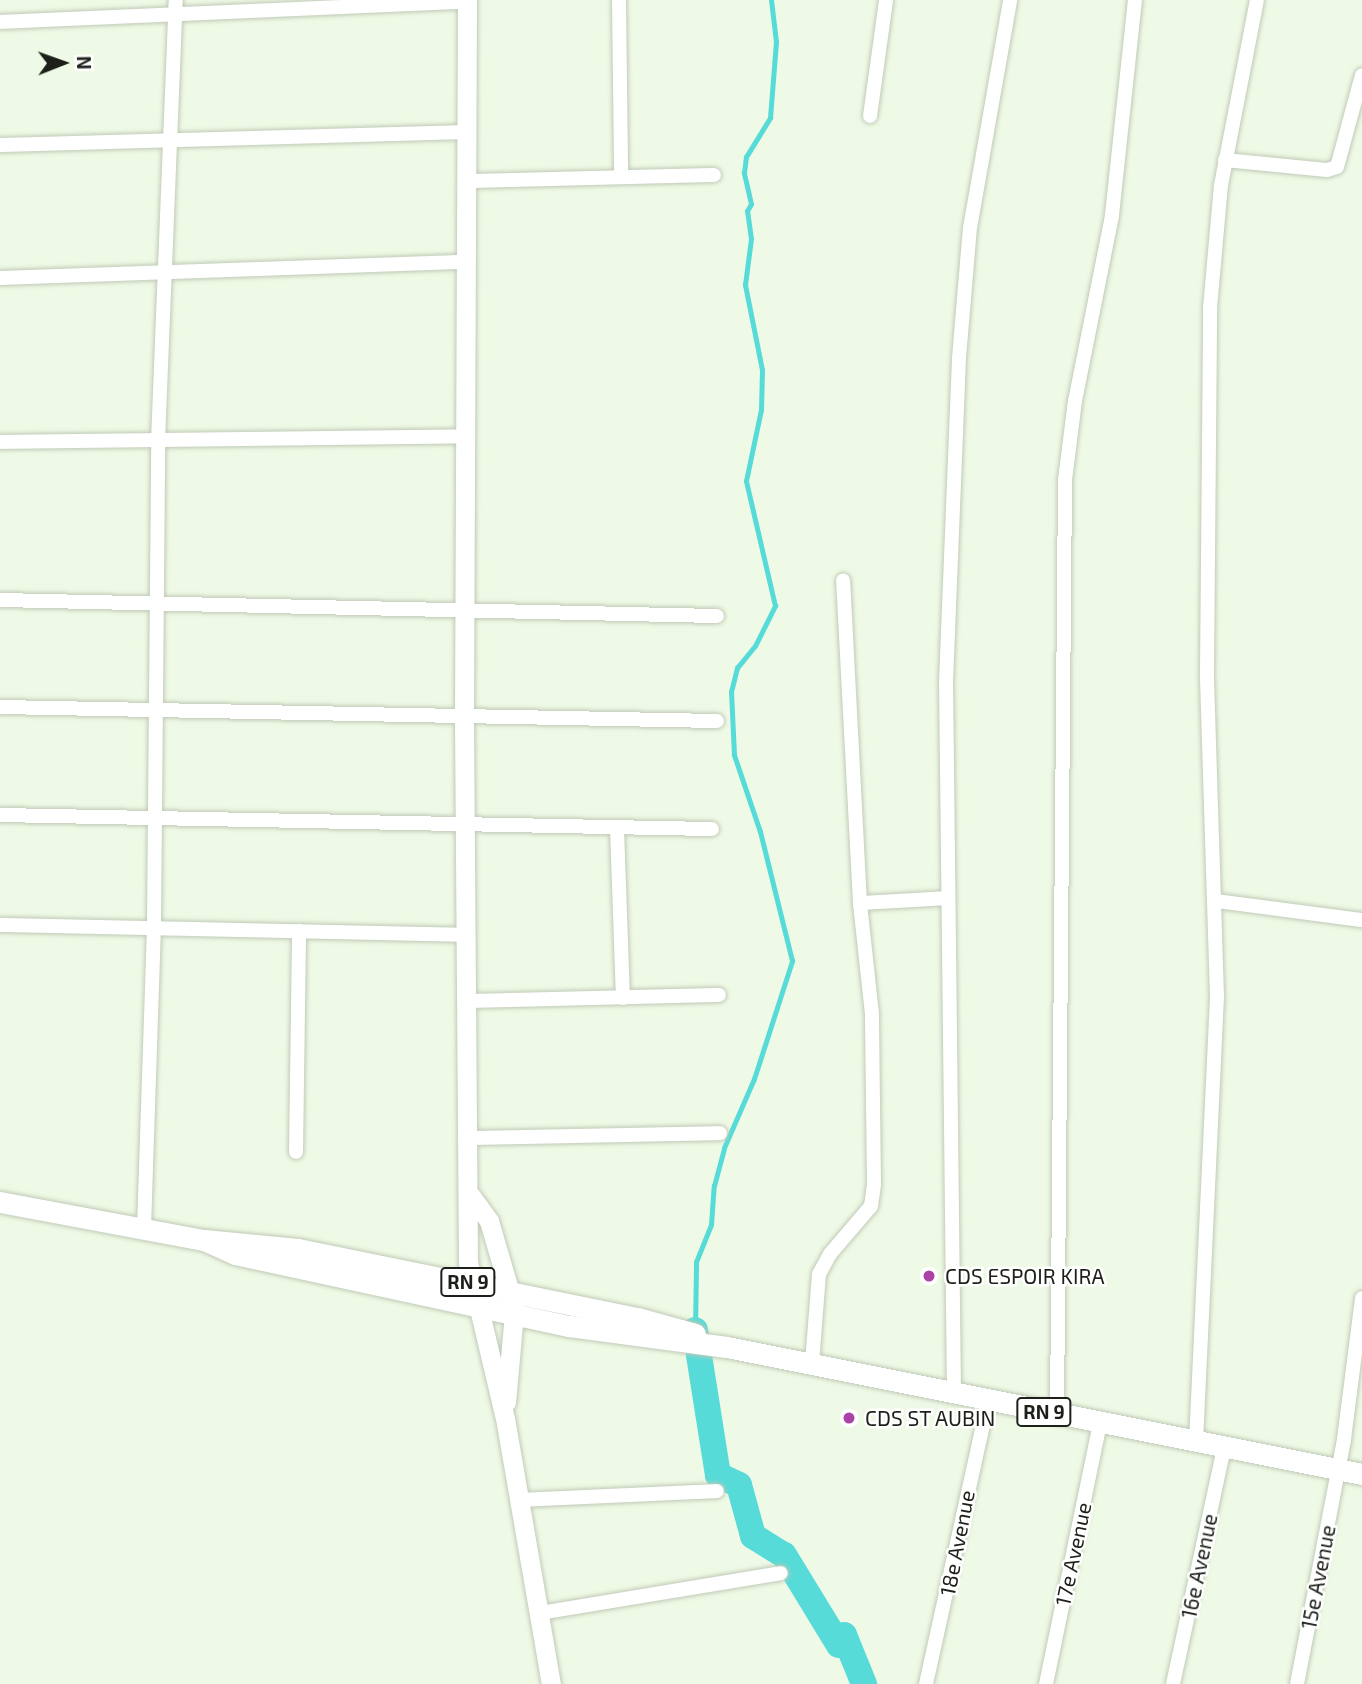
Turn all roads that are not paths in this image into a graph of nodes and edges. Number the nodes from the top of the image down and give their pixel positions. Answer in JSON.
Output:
{"nodes":[{"id":1,"x":619,"y":0,"type":"edge"},
{"id":2,"x":886,"y":0,"type":"edge"},
{"id":3,"x":1010,"y":0,"type":"edge"},
{"id":4,"x":1135,"y":0,"type":"edge"},
{"id":5,"x":1257,"y":0,"type":"edge"},
{"id":6,"x":467,"y":1,"type":"edge"},
{"id":7,"x":176,"y":7,"type":"edge"},
{"id":8,"x":0,"y":22,"type":"edge"},
{"id":9,"x":1362,"y":75,"type":"edge"},
{"id":10,"x":870,"y":116,"type":"dead end"},
{"id":11,"x":469,"y":132,"type":"junction"},
{"id":12,"x":173,"y":142,"type":"junction"},
{"id":13,"x":0,"y":145,"type":"edge"},
{"id":14,"x":1225,"y":160,"type":"junction"},
{"id":15,"x":714,"y":175,"type":"dead end"},
{"id":16,"x":621,"y":176,"type":"junction"},
{"id":17,"x":469,"y":181,"type":"junction"},
{"id":18,"x":466,"y":262,"type":"junction"},
{"id":19,"x":168,"y":270,"type":"junction"},
{"id":20,"x":0,"y":278,"type":"edge"},
{"id":21,"x":467,"y":436,"type":"junction"},
{"id":22,"x":158,"y":441,"type":"junction"},
{"id":23,"x":0,"y":442,"type":"edge"},
{"id":24,"x":844,"y":580,"type":"dead end"},
{"id":25,"x":0,"y":600,"type":"edge"},
{"id":26,"x":157,"y":601,"type":"junction"},
{"id":27,"x":465,"y":610,"type":"junction"},
{"id":28,"x":717,"y":616,"type":"dead end"},
{"id":29,"x":0,"y":707,"type":"edge"},
{"id":30,"x":156,"y":712,"type":"junction"},
{"id":31,"x":464,"y":719,"type":"junction"},
{"id":32,"x":717,"y":721,"type":"dead end"},
{"id":33,"x":0,"y":815,"type":"edge"},
{"id":34,"x":154,"y":817,"type":"junction"},
{"id":35,"x":465,"y":825,"type":"junction"},
{"id":36,"x":617,"y":828,"type":"junction"},
{"id":37,"x":712,"y":829,"type":"dead end"},
{"id":38,"x":946,"y":898,"type":"junction"},
{"id":39,"x":1217,"y":901,"type":"junction"},
{"id":40,"x":860,"y":903,"type":"junction"},
{"id":41,"x":1362,"y":920,"type":"edge"},
{"id":42,"x":0,"y":925,"type":"edge"},
{"id":43,"x":154,"y":927,"type":"junction"},
{"id":44,"x":299,"y":931,"type":"junction"},
{"id":45,"x":466,"y":935,"type":"junction"},
{"id":46,"x":719,"y":995,"type":"dead end"},
{"id":47,"x":622,"y":998,"type":"junction"},
{"id":48,"x":466,"y":1001,"type":"junction"},
{"id":49,"x":720,"y":1133,"type":"dead end"},
{"id":50,"x":467,"y":1138,"type":"junction"},
{"id":51,"x":296,"y":1152,"type":"dead end"},
{"id":52,"x":471,"y":1196,"type":"junction"},
{"id":53,"x":0,"y":1202,"type":"edge"},
{"id":54,"x":144,"y":1228,"type":"junction"},
{"id":55,"x":204,"y":1240,"type":"junction"},
{"id":56,"x":470,"y":1283,"type":"junction"},
{"id":57,"x":1362,"y":1298,"type":"edge"},
{"id":58,"x":512,"y":1303,"type":"junction"},
{"id":59,"x":475,"y":1304,"type":"junction"},
{"id":60,"x":812,"y":1363,"type":"junction"},
{"id":61,"x":954,"y":1394,"type":"junction"},
{"id":62,"x":988,"y":1401,"type":"junction"},
{"id":63,"x":1057,"y":1415,"type":"junction"},
{"id":64,"x":505,"y":1418,"type":"junction"},
{"id":65,"x":1100,"y":1424,"type":"junction"},
{"id":66,"x":1196,"y":1442,"type":"junction"},
{"id":67,"x":1224,"y":1448,"type":"junction"},
{"id":68,"x":1339,"y":1469,"type":"junction"},
{"id":69,"x":1362,"y":1474,"type":"edge"},
{"id":70,"x":717,"y":1491,"type":"dead end"},
{"id":71,"x":520,"y":1500,"type":"junction"},
{"id":72,"x":781,"y":1573,"type":"dead end"},
{"id":73,"x":540,"y":1613,"type":"junction"},
{"id":74,"x":551,"y":1684,"type":"edge"},
{"id":75,"x":926,"y":1684,"type":"edge"},
{"id":76,"x":1046,"y":1684,"type":"edge"},
{"id":77,"x":1173,"y":1684,"type":"edge"},
{"id":78,"x":1297,"y":1684,"type":"edge"}],
"edges":[{"from":1,"to":16,"type":"street"},
{"from":2,"to":10,"type":"street"},
{"from":3,"to":38,"type":"street"},
{"from":4,"to":63,"type":"street"},
{"from":5,"to":14,"type":"street"},
{"from":6,"to":7,"type":"street"},
{"from":6,"to":11,"type":"street"},
{"from":7,"to":8,"type":"street"},
{"from":7,"to":12,"type":"street"},
{"from":9,"to":14,"type":"street"},
{"from":11,"to":12,"type":"street"},
{"from":11,"to":17,"type":"street"},
{"from":12,"to":13,"type":"street"},
{"from":12,"to":19,"type":"street"},
{"from":14,"to":39,"type":"street"},
{"from":15,"to":16,"type":"street"},
{"from":16,"to":17,"type":"street"},
{"from":17,"to":18,"type":"street"},
{"from":18,"to":19,"type":"street"},
{"from":18,"to":21,"type":"street"},
{"from":19,"to":20,"type":"street"},
{"from":19,"to":22,"type":"street"},
{"from":21,"to":22,"type":"street"},
{"from":21,"to":27,"type":"street"},
{"from":22,"to":23,"type":"street"},
{"from":22,"to":26,"type":"street"},
{"from":24,"to":40,"type":"street"},
{"from":25,"to":26,"type":"street"},
{"from":26,"to":27,"type":"street"},
{"from":26,"to":30,"type":"street"},
{"from":27,"to":28,"type":"street"},
{"from":27,"to":31,"type":"street"},
{"from":29,"to":30,"type":"street"},
{"from":30,"to":31,"type":"street"},
{"from":30,"to":34,"type":"street"},
{"from":31,"to":32,"type":"street"},
{"from":31,"to":35,"type":"street"},
{"from":33,"to":34,"type":"street"},
{"from":34,"to":35,"type":"street"},
{"from":34,"to":43,"type":"street"},
{"from":35,"to":36,"type":"street"},
{"from":35,"to":45,"type":"street"},
{"from":36,"to":37,"type":"street"},
{"from":36,"to":47,"type":"street"},
{"from":38,"to":40,"type":"street"},
{"from":38,"to":61,"type":"street"},
{"from":39,"to":41,"type":"street"},
{"from":39,"to":66,"type":"street"},
{"from":40,"to":60,"type":"street"},
{"from":42,"to":43,"type":"street"},
{"from":43,"to":44,"type":"street"},
{"from":43,"to":54,"type":"street"},
{"from":44,"to":45,"type":"street"},
{"from":44,"to":51,"type":"street"},
{"from":45,"to":48,"type":"street"},
{"from":46,"to":47,"type":"street"},
{"from":47,"to":48,"type":"street"},
{"from":48,"to":50,"type":"street"},
{"from":49,"to":50,"type":"street"},
{"from":50,"to":52,"type":"street"},
{"from":52,"to":56,"type":"street"},
{"from":52,"to":58,"type":"street"},
{"from":53,"to":54,"type":"main road","number":"RN 9"},
{"from":54,"to":55,"type":"main road","number":"RN 9"},
{"from":55,"to":56,"type":"main road","number":"RN 9"},
{"from":55,"to":59,"type":"main road","number":"RN 9"},
{"from":56,"to":58,"type":"main road","number":"RN 9"},
{"from":56,"to":59,"type":"street"},
{"from":57,"to":68,"type":"street","name":"15e Avenue"},
{"from":58,"to":59,"type":"main road","number":"RN 9"},
{"from":58,"to":60,"type":"main road","number":"RN 9"},
{"from":58,"to":64,"type":"street"},
{"from":59,"to":64,"type":"street"},
{"from":60,"to":61,"type":"main road","number":"RN 9"},
{"from":61,"to":62,"type":"main road","number":"RN 9"},
{"from":62,"to":63,"type":"main road","number":"RN 9"},
{"from":62,"to":75,"type":"street","name":"18e Avenue"},
{"from":63,"to":65,"type":"main road","number":"RN 9"},
{"from":64,"to":71,"type":"street"},
{"from":65,"to":66,"type":"main road","number":"RN 9"},
{"from":65,"to":76,"type":"street","name":"17e Avenue"},
{"from":66,"to":67,"type":"main road","number":"RN 9"},
{"from":67,"to":68,"type":"main road","number":"RN 9"},
{"from":67,"to":77,"type":"street","name":"16e Avenue"},
{"from":68,"to":69,"type":"main road","number":"RN 9"},
{"from":68,"to":78,"type":"street","name":"15e Avenue"},
{"from":70,"to":71,"type":"street"},
{"from":71,"to":73,"type":"street"},
{"from":72,"to":73,"type":"street"},
{"from":73,"to":74,"type":"street"}]}
